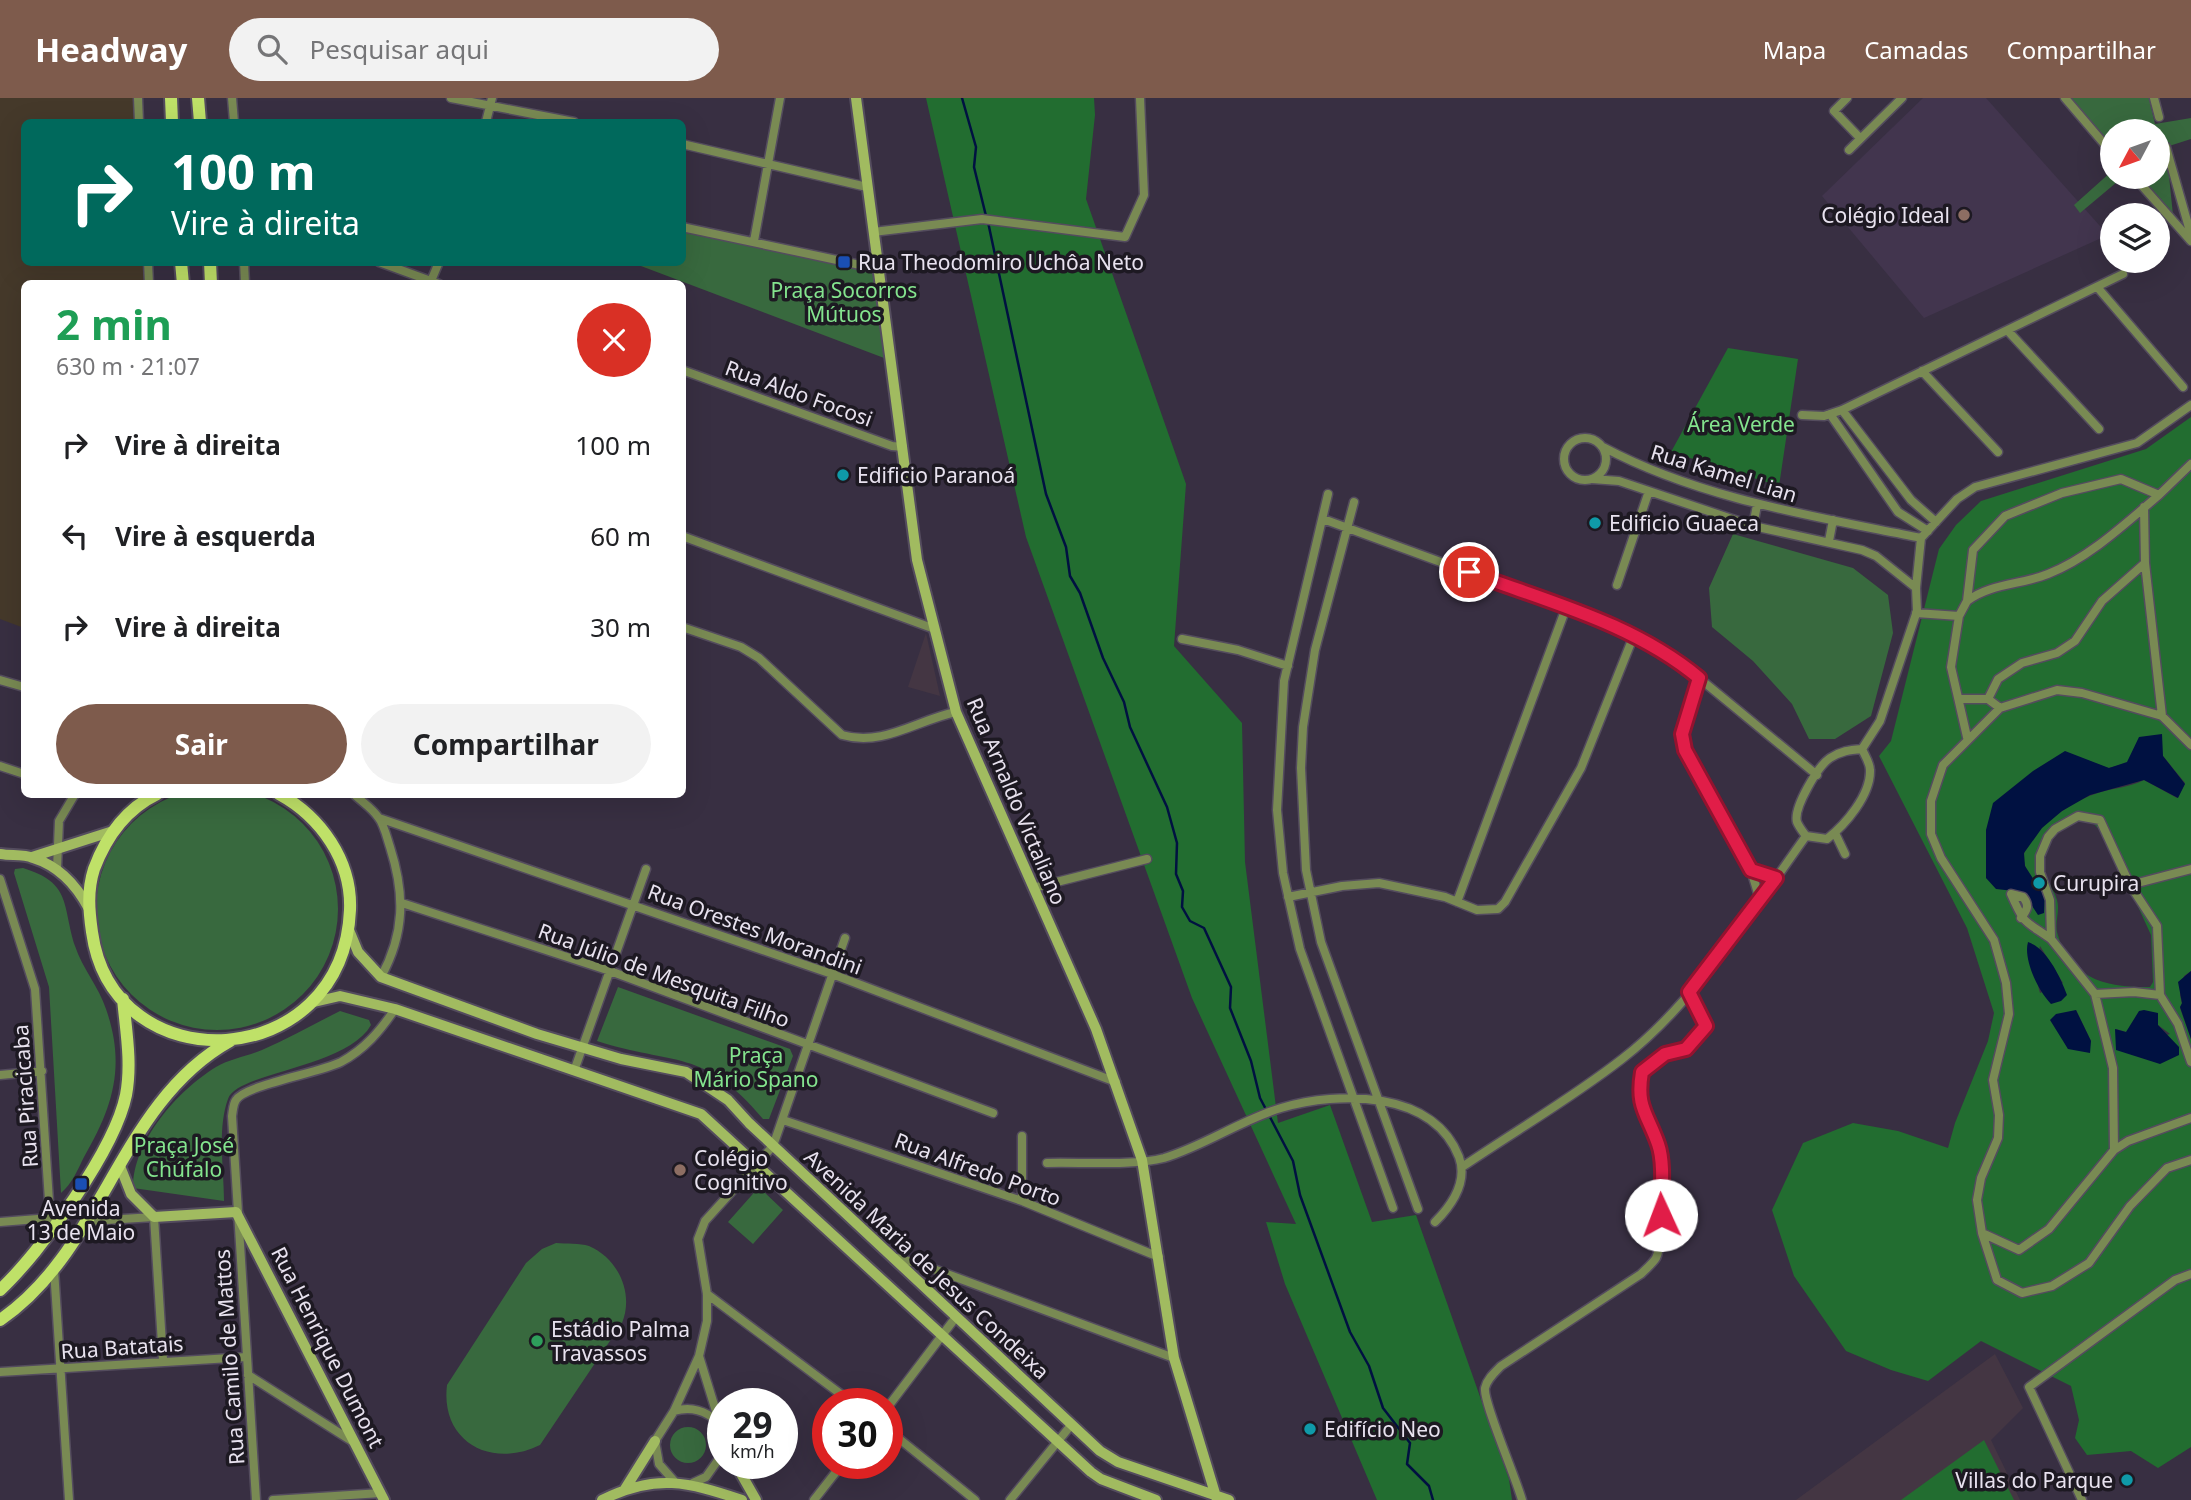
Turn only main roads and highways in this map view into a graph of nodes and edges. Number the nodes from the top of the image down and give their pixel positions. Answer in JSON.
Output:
{"nodes":[{"id":1,"x":170,"y":98,"type":"edge"},
{"id":2,"x":198,"y":98,"type":"edge"},
{"id":3,"x":172,"y":119,"type":"edge"},
{"id":4,"x":200,"y":119,"type":"edge"},
{"id":5,"x":143,"y":798,"type":"edge"},
{"id":6,"x":295,"y":800,"type":"edge"},
{"id":7,"x":123,"y":999,"type":"junction"},
{"id":8,"x":230,"y":1041,"type":"junction"},
{"id":9,"x":0,"y":1290,"type":"edge"},
{"id":10,"x":0,"y":1320,"type":"edge"}],
"edges":[{"from":1,"to":3,"type":"main road"},
{"from":2,"to":4,"type":"main road"},
{"from":5,"to":7,"type":"main road"},
{"from":6,"to":8,"type":"main road"},
{"from":7,"to":8,"type":"main road"},
{"from":7,"to":9,"type":"main road"},
{"from":8,"to":10,"type":"main road"}]}
